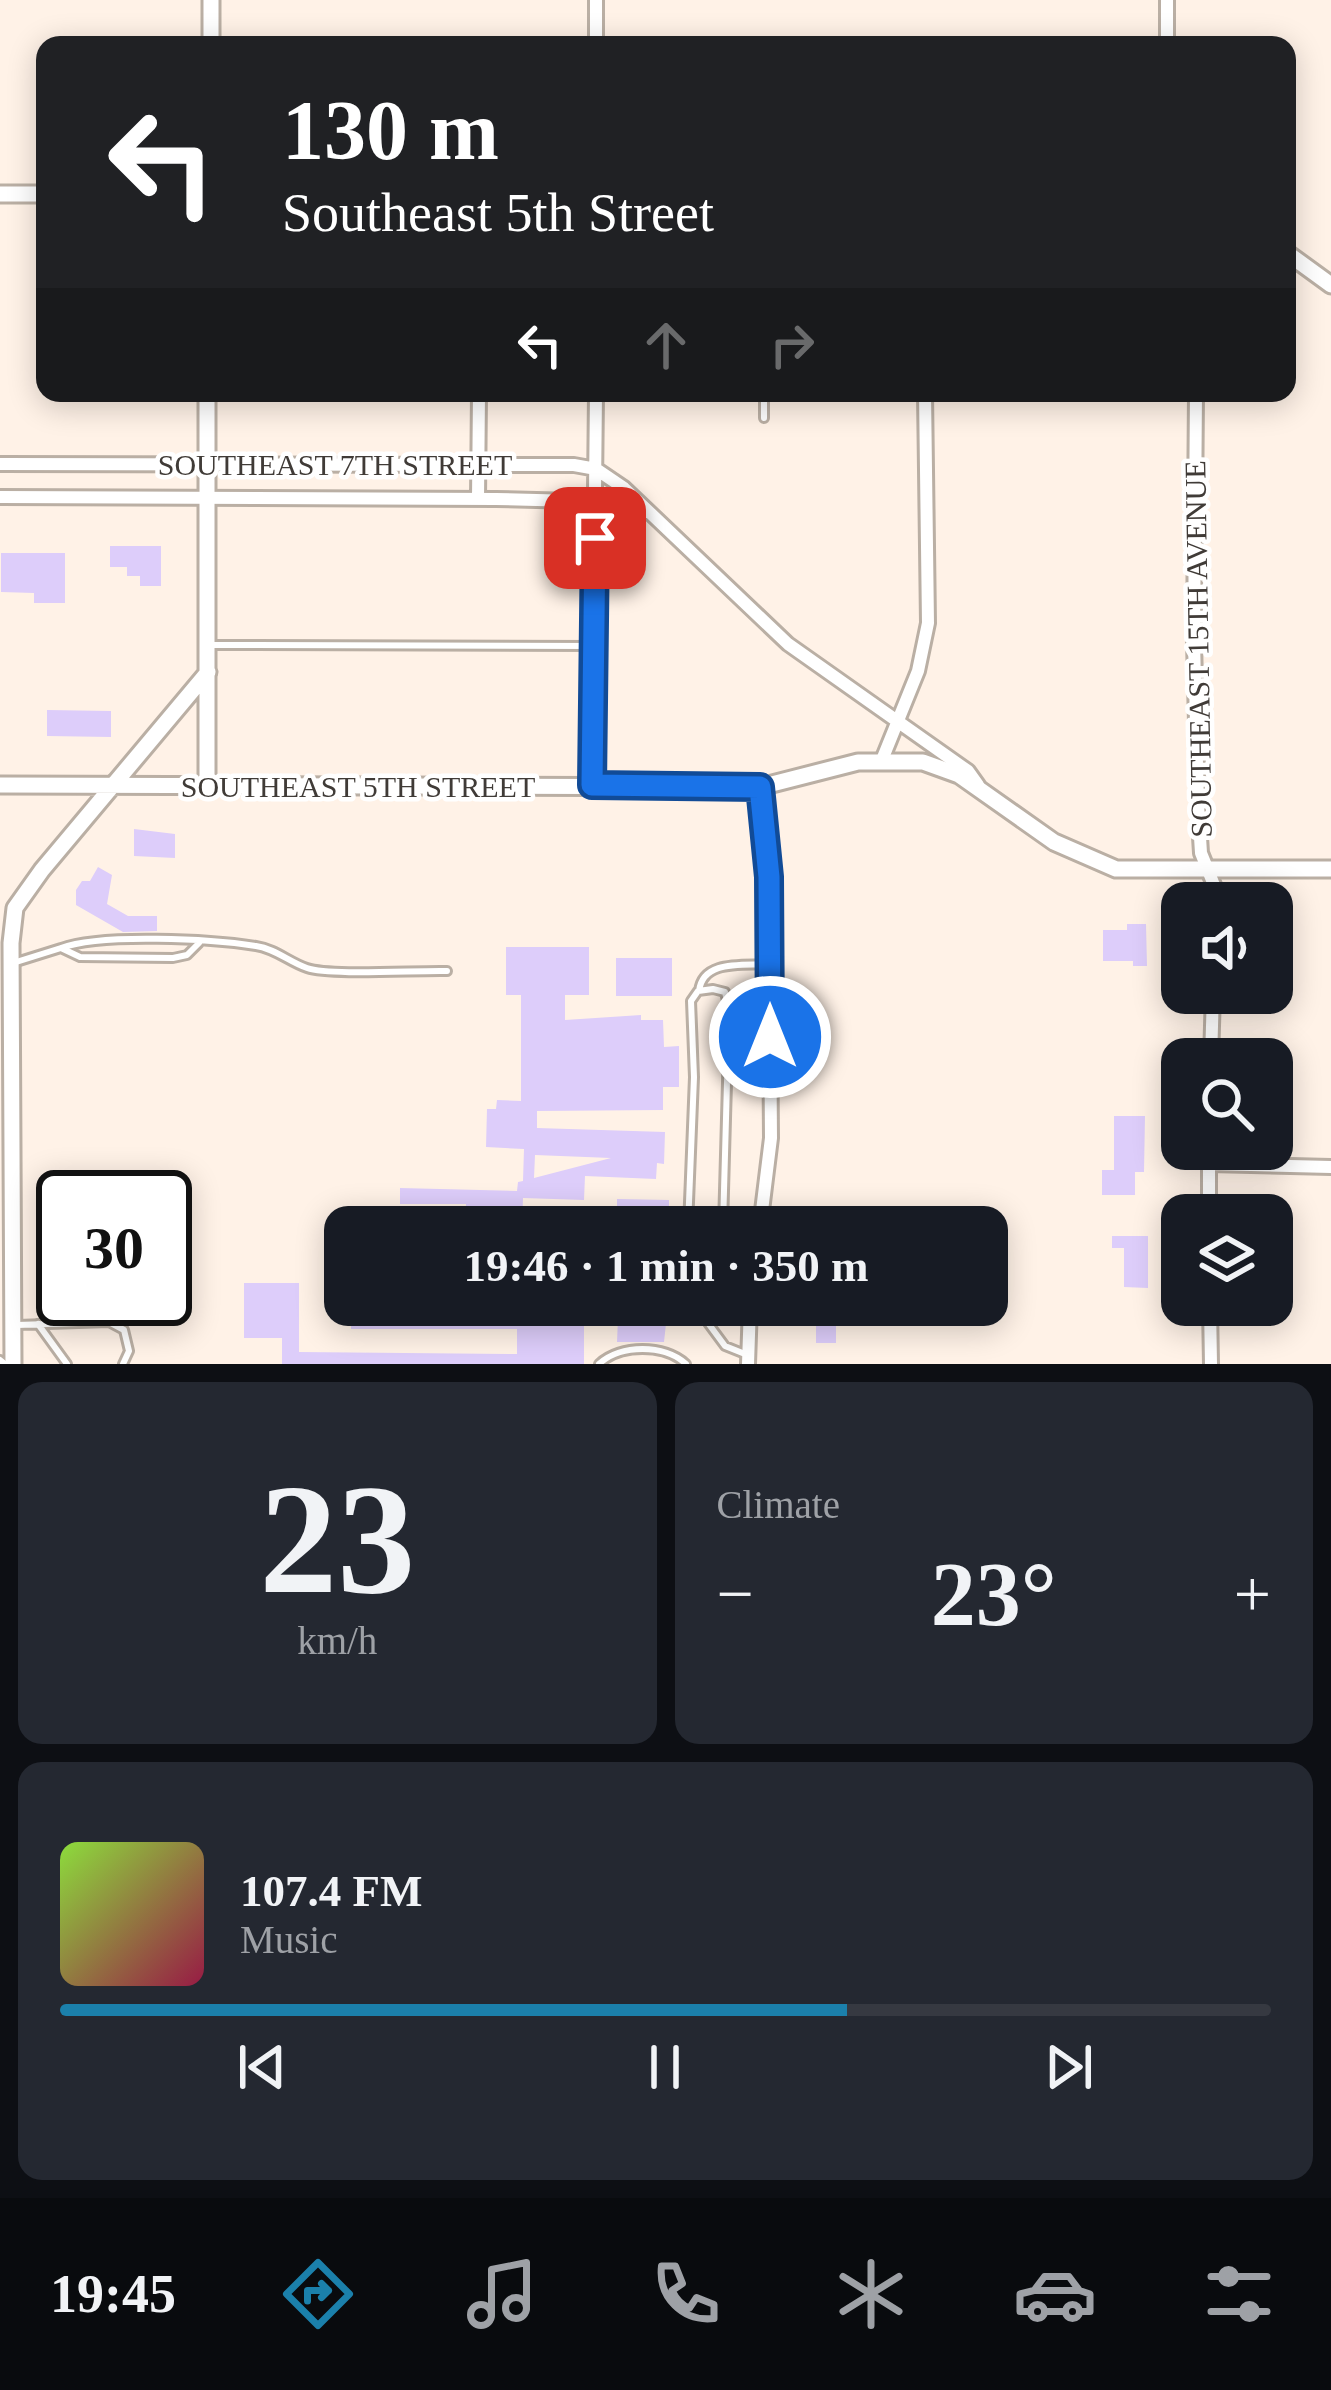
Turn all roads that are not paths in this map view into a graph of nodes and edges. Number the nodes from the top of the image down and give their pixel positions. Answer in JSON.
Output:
{"nodes":[{"id":1,"x":212,"y":0,"type":"edge"},
{"id":2,"x":596,"y":0,"type":"edge"},
{"id":3,"x":1167,"y":0,"type":"edge"},
{"id":4,"x":211,"y":36,"type":"edge"},
{"id":5,"x":596,"y":36,"type":"edge"},
{"id":6,"x":1167,"y":36,"type":"edge"},
{"id":7,"x":0,"y":194,"type":"edge"},
{"id":8,"x":36,"y":194,"type":"edge"},
{"id":9,"x":1296,"y":260,"type":"edge"},
{"id":10,"x":1331,"y":285,"type":"edge"},
{"id":11,"x":207,"y":402,"type":"edge"},
{"id":12,"x":479,"y":402,"type":"edge"},
{"id":13,"x":596,"y":402,"type":"edge"},
{"id":14,"x":764,"y":402,"type":"edge"},
{"id":15,"x":925,"y":402,"type":"edge"},
{"id":16,"x":1196,"y":402,"type":"edge"},
{"id":17,"x":764,"y":418,"type":"dead end"},
{"id":18,"x":0,"y":464,"type":"edge"},
{"id":19,"x":207,"y":464,"type":"junction"},
{"id":20,"x":480,"y":465,"type":"junction"},
{"id":21,"x":596,"y":469,"type":"junction"},
{"id":22,"x":0,"y":497,"type":"edge"},
{"id":23,"x":207,"y":498,"type":"junction"},
{"id":24,"x":478,"y":499,"type":"junction"},
{"id":25,"x":596,"y":502,"type":"junction"},
{"id":26,"x":654,"y":514,"type":"junction"},
{"id":27,"x":208,"y":645,"type":"junction"},
{"id":28,"x":594,"y":646,"type":"junction"},
{"id":29,"x":208,"y":672,"type":"junction"},
{"id":30,"x":896,"y":720,"type":"junction"},
{"id":31,"x":883,"y":760,"type":"junction"},
{"id":32,"x":0,"y":785,"type":"edge"},
{"id":33,"x":592,"y":785,"type":"junction"},
{"id":34,"x":115,"y":786,"type":"junction"},
{"id":35,"x":207,"y":786,"type":"junction"},
{"id":36,"x":760,"y":787,"type":"junction"},
{"id":37,"x":982,"y":791,"type":"junction"},
{"id":38,"x":1204,"y":867,"type":"junction"},
{"id":39,"x":1331,"y":869,"type":"edge"},
{"id":40,"x":1212,"y":882,"type":"edge"},
{"id":41,"x":199,"y":943,"type":"junction"},
{"id":42,"x":62,"y":948,"type":"junction"},
{"id":43,"x":12,"y":964,"type":"junction"},
{"id":44,"x":770,"y":964,"type":"junction"},
{"id":45,"x":447,"y":971,"type":"dead end"},
{"id":46,"x":699,"y":991,"type":"junction"},
{"id":47,"x":1293,"y":1166,"type":"edge"},
{"id":48,"x":1331,"y":1167,"type":"edge"},
{"id":49,"x":6,"y":1168,"type":"edge"},
{"id":50,"x":689,"y":1206,"type":"edge"},
{"id":51,"x":724,"y":1206,"type":"edge"},
{"id":52,"x":762,"y":1206,"type":"edge"},
{"id":53,"x":13,"y":1324,"type":"junction"},
{"id":54,"x":36,"y":1324,"type":"edge"},
{"id":55,"x":40,"y":1326,"type":"edge"},
{"id":56,"x":116,"y":1326,"type":"edge"},
{"id":57,"x":710,"y":1326,"type":"edge"},
{"id":58,"x":749,"y":1326,"type":"edge"},
{"id":59,"x":1210,"y":1326,"type":"edge"},
{"id":60,"x":748,"y":1360,"type":"edge"},
{"id":61,"x":6,"y":1363,"type":"edge"},
{"id":62,"x":68,"y":1364,"type":"edge"},
{"id":63,"x":124,"y":1364,"type":"edge"},
{"id":64,"x":599,"y":1364,"type":"edge"},
{"id":65,"x":686,"y":1364,"type":"edge"},
{"id":66,"x":1211,"y":1364,"type":"edge"}],
"edges":[{"from":1,"to":4,"type":"street"},
{"from":2,"to":5,"type":"street"},
{"from":3,"to":6,"type":"street"},
{"from":7,"to":8,"type":"street"},
{"from":9,"to":10,"type":"street"},
{"from":11,"to":19,"type":"street"},
{"from":12,"to":20,"type":"street"},
{"from":13,"to":21,"type":"street"},
{"from":14,"to":17,"type":"lane"},
{"from":15,"to":30,"type":"street"},
{"from":16,"to":38,"type":"street","name":"SOUTHEAST 15TH AVENUE"},
{"from":18,"to":19,"type":"street","name":"SOUTHEAST 7TH STREET"},
{"from":19,"to":20,"type":"street","name":"SOUTHEAST 7TH STREET"},
{"from":19,"to":23,"type":"street"},
{"from":20,"to":21,"type":"street","name":"SOUTHEAST 7TH STREET"},
{"from":20,"to":24,"type":"street"},
{"from":21,"to":25,"type":"street"},
{"from":21,"to":26,"type":"street"},
{"from":22,"to":23,"type":"street","name":"SOUTHEAST 7TH STREET"},
{"from":23,"to":24,"type":"street","name":"SOUTHEAST 7TH STREET"},
{"from":23,"to":27,"type":"street"},
{"from":24,"to":25,"type":"street","name":"SOUTHEAST 7TH STREET"},
{"from":25,"to":26,"type":"street","name":"SOUTHEAST 7TH STREET"},
{"from":25,"to":28,"type":"street"},
{"from":26,"to":30,"type":"street"},
{"from":27,"to":28,"type":"lane"},
{"from":27,"to":29,"type":"street"},
{"from":28,"to":33,"type":"street"},
{"from":29,"to":34,"type":"street"},
{"from":29,"to":35,"type":"street"},
{"from":30,"to":31,"type":"street"},
{"from":30,"to":37,"type":"street"},
{"from":31,"to":36,"type":"street","name":"SOUTHEAST 5TH STREET"},
{"from":31,"to":37,"type":"street","name":"SOUTHEAST 5TH STREET"},
{"from":32,"to":34,"type":"street","name":"SOUTHEAST 5TH STREET"},
{"from":33,"to":35,"type":"street","name":"SOUTHEAST 5TH STREET"},
{"from":33,"to":36,"type":"street","name":"SOUTHEAST 5TH STREET"},
{"from":34,"to":35,"type":"street","name":"SOUTHEAST 5TH STREET"},
{"from":34,"to":43,"type":"street"},
{"from":36,"to":44,"type":"street"},
{"from":37,"to":38,"type":"street","name":"SOUTHEAST 5TH STREET"},
{"from":38,"to":39,"type":"street","name":"SOUTHEAST 5TH STREET"},
{"from":38,"to":40,"type":"street","name":"SOUTHEAST 15TH AVENUE"},
{"from":41,"to":42,"type":"lane"},
{"from":41,"to":42,"type":"lane"},
{"from":41,"to":45,"type":"lane"},
{"from":42,"to":43,"type":"lane"},
{"from":43,"to":49,"type":"street"},
{"from":44,"to":46,"type":"lane"},
{"from":44,"to":52,"type":"street"},
{"from":46,"to":50,"type":"lane"},
{"from":46,"to":51,"type":"lane"},
{"from":47,"to":48,"type":"street"},
{"from":49,"to":53,"type":"street"},
{"from":53,"to":54,"type":"lane"},
{"from":53,"to":61,"type":"street"},
{"from":55,"to":62,"type":"lane"},
{"from":56,"to":63,"type":"lane"},
{"from":57,"to":60,"type":"lane"},
{"from":58,"to":60,"type":"street"},
{"from":59,"to":66,"type":"street"},
{"from":64,"to":65,"type":"lane"}]}
